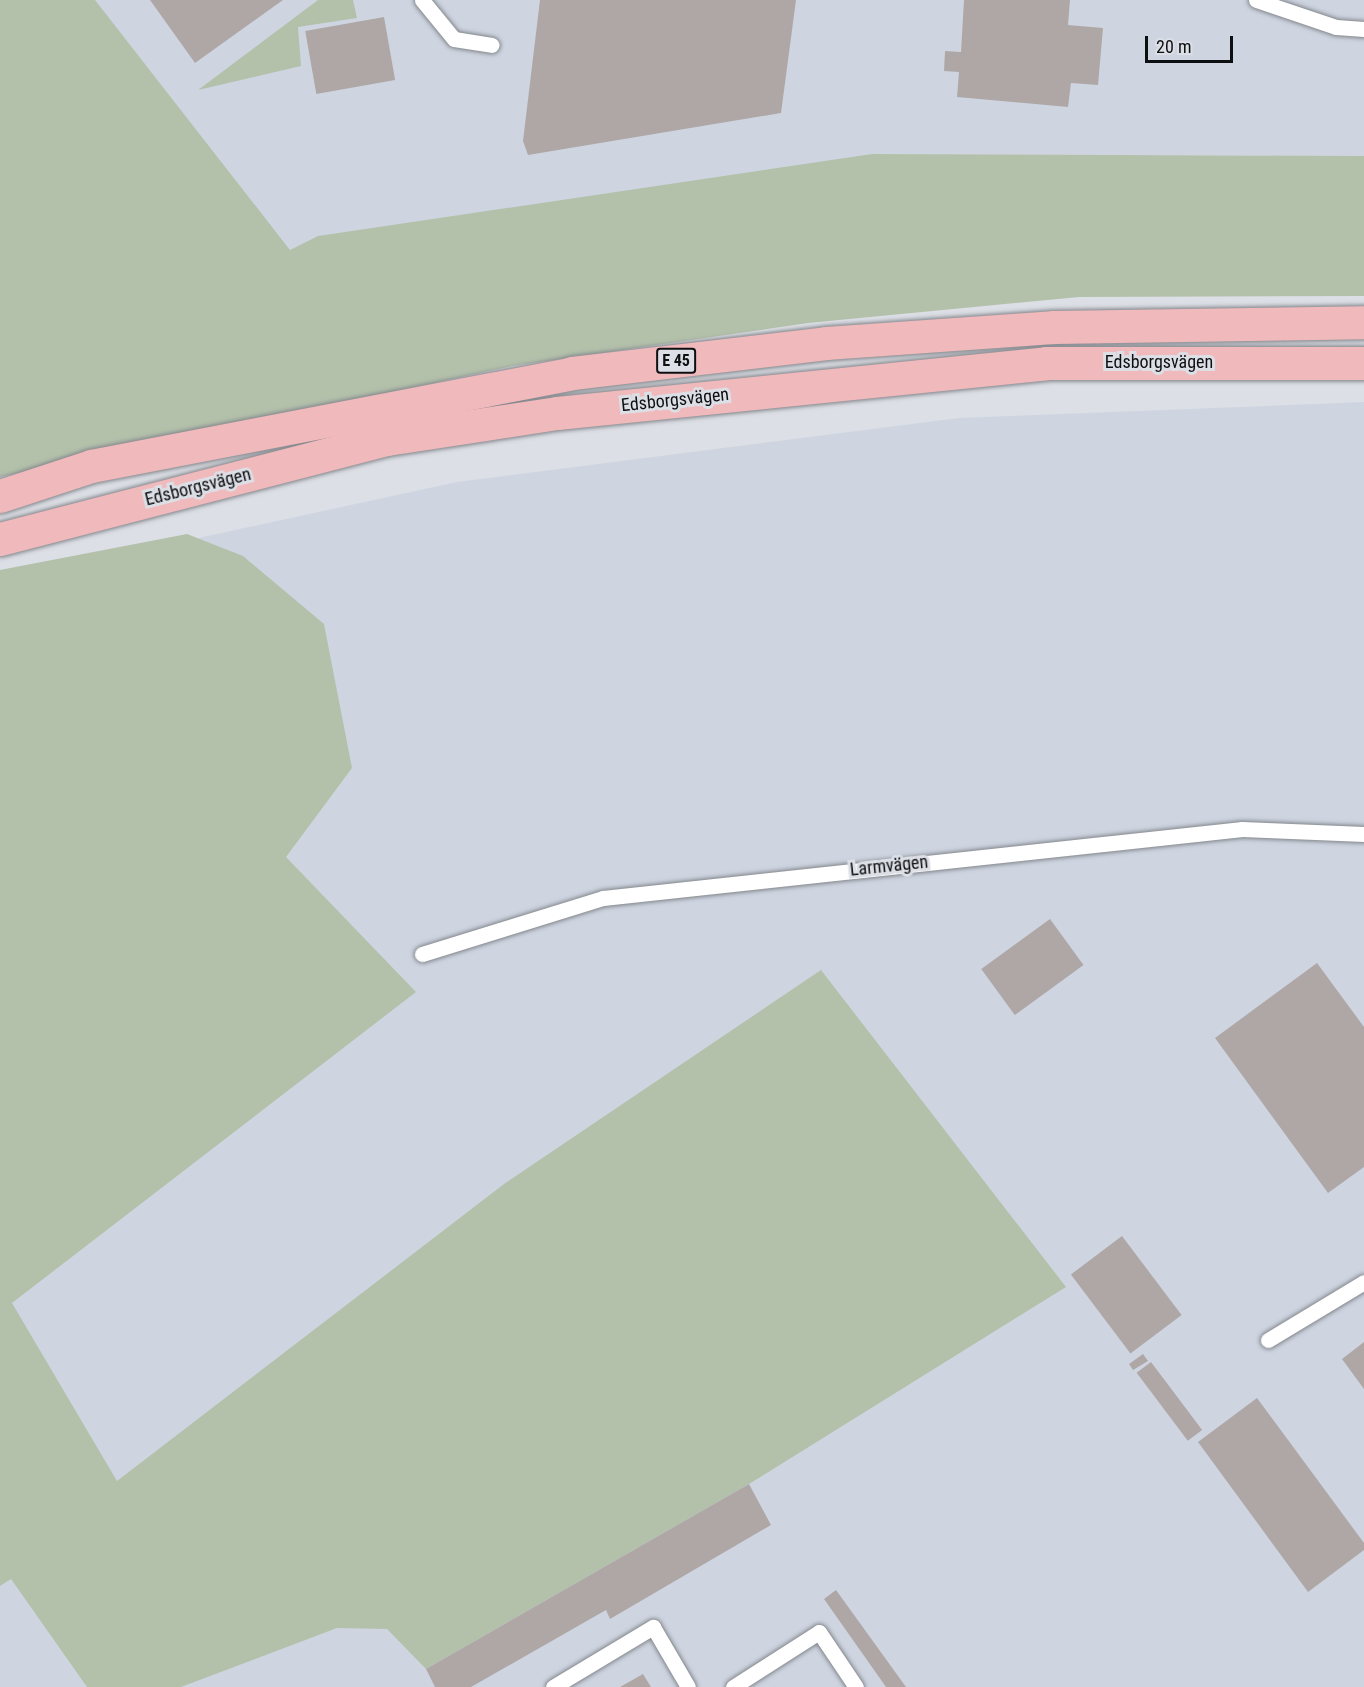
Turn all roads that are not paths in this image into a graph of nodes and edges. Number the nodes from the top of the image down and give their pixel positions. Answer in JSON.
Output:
{"nodes":[{"id":1,"x":422,"y":0,"type":"edge"},
{"id":2,"x":1256,"y":0,"type":"edge"},
{"id":3,"x":1364,"y":29,"type":"edge"},
{"id":4,"x":492,"y":45,"type":"dead end"},
{"id":5,"x":1364,"y":322,"type":"edge"},
{"id":6,"x":1364,"y":363,"type":"edge"},
{"id":7,"x":0,"y":496,"type":"edge"},
{"id":8,"x":66,"y":523,"type":"junction"},
{"id":9,"x":0,"y":539,"type":"edge"},
{"id":10,"x":0,"y":549,"type":"edge"},
{"id":11,"x":1364,"y":834,"type":"edge"},
{"id":12,"x":422,"y":954,"type":"dead end"},
{"id":13,"x":1364,"y":1282,"type":"edge"},
{"id":14,"x":1268,"y":1340,"type":"dead end"},
{"id":15,"x":553,"y":1687,"type":"edge"},
{"id":16,"x":688,"y":1687,"type":"edge"},
{"id":17,"x":734,"y":1687,"type":"edge"},
{"id":18,"x":856,"y":1687,"type":"edge"}],
"edges":[{"from":1,"to":4,"type":"lane"},
{"from":2,"to":3,"type":"lane"},
{"from":5,"to":7,"type":"highway","name":"Edsborgsvägen","number":"E 45"},
{"from":6,"to":8,"type":"highway","name":"Edsborgsvägen","number":"E 45"},
{"from":8,"to":9,"type":"highway","name":"Edsborgsvägen","number":"E 45"},
{"from":8,"to":10,"type":"highway","number":"E 45"},
{"from":11,"to":12,"type":"lane","name":"Larmvägen"},
{"from":13,"to":14,"type":"lane"},
{"from":15,"to":16,"type":"lane"},
{"from":17,"to":18,"type":"lane"}]}
